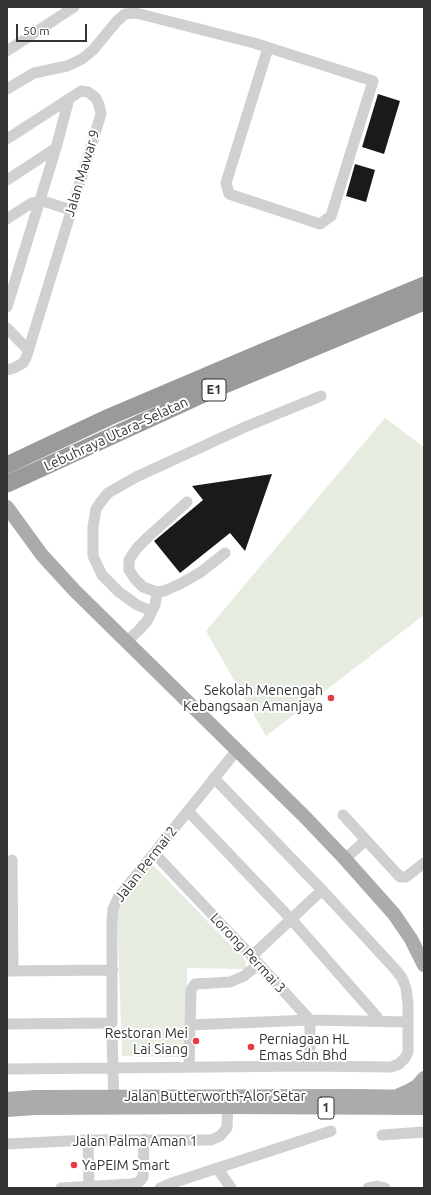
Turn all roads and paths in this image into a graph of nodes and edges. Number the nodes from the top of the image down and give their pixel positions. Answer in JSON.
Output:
{"nodes":[{"id":1,"x":74,"y":7,"type":"edge"},
{"id":2,"x":268,"y":48,"type":"junction"},
{"id":3,"x":7,"y":50,"type":"edge"},
{"id":4,"x":9,"y":85,"type":"edge"},
{"id":5,"x":69,"y":99,"type":"junction"},
{"id":6,"x":7,"y":139,"type":"edge"},
{"id":7,"x":56,"y":148,"type":"junction"},
{"id":8,"x":7,"y":180,"type":"edge"},
{"id":9,"x":39,"y":202,"type":"junction"},
{"id":10,"x":71,"y":210,"type":"junction"},
{"id":11,"x":7,"y":219,"type":"edge"},
{"id":12,"x":424,"y":285,"type":"edge"},
{"id":13,"x":424,"y":302,"type":"edge"},
{"id":14,"x":7,"y":307,"type":"edge"},
{"id":15,"x":7,"y":328,"type":"edge"},
{"id":16,"x":28,"y":350,"type":"junction"},
{"id":17,"x":7,"y":370,"type":"edge"},
{"id":18,"x":321,"y":396,"type":"dead end"},
{"id":19,"x":7,"y":465,"type":"edge"},
{"id":20,"x":7,"y":484,"type":"edge"},
{"id":21,"x":186,"y":502,"type":"dead end"},
{"id":22,"x":10,"y":511,"type":"edge"},
{"id":23,"x":225,"y":553,"type":"dead end"},
{"id":24,"x":157,"y":592,"type":"junction"},
{"id":25,"x":152,"y":611,"type":"junction"},
{"id":26,"x":126,"y":642,"type":"junction"},
{"id":27,"x":237,"y":750,"type":"junction"},
{"id":28,"x":214,"y":778,"type":"junction"},
{"id":29,"x":188,"y":811,"type":"junction"},
{"id":30,"x":343,"y":815,"type":"dead end"},
{"id":31,"x":366,"y":840,"type":"junction"},
{"id":32,"x":154,"y":853,"type":"junction"},
{"id":33,"x":345,"y":858,"type":"junction"},
{"id":34,"x":12,"y":860,"type":"dead end"},
{"id":35,"x":424,"y":863,"type":"edge"},
{"id":36,"x":322,"y":890,"type":"junction"},
{"id":37,"x":291,"y":919,"type":"junction"},
{"id":38,"x":255,"y":960,"type":"junction"},
{"id":39,"x":424,"y":965,"type":"edge"},
{"id":40,"x":113,"y":970,"type":"junction"},
{"id":41,"x":10,"y":971,"type":"edge"},
{"id":42,"x":310,"y":1020,"type":"junction"},
{"id":43,"x":378,"y":1020,"type":"junction"},
{"id":44,"x":408,"y":1022,"type":"junction"},
{"id":45,"x":7,"y":1024,"type":"edge"},
{"id":46,"x":190,"y":1025,"type":"junction"},
{"id":47,"x":112,"y":1035,"type":"dead end"},
{"id":48,"x":310,"y":1066,"type":"junction"},
{"id":49,"x":189,"y":1067,"type":"junction"},
{"id":50,"x":113,"y":1068,"type":"junction"},
{"id":51,"x":7,"y":1069,"type":"edge"},
{"id":52,"x":424,"y":1078,"type":"edge"},
{"id":53,"x":395,"y":1096,"type":"junction"},
{"id":54,"x":424,"y":1097,"type":"edge"},
{"id":55,"x":7,"y":1099,"type":"edge"},
{"id":56,"x":228,"y":1101,"type":"junction"},
{"id":57,"x":114,"y":1102,"type":"junction"},
{"id":58,"x":424,"y":1108,"type":"edge"},
{"id":59,"x":7,"y":1110,"type":"edge"},
{"id":60,"x":332,"y":1131,"type":"dead end"},
{"id":61,"x":424,"y":1132,"type":"edge"},
{"id":62,"x":382,"y":1135,"type":"dead end"},
{"id":63,"x":144,"y":1139,"type":"junction"},
{"id":64,"x":88,"y":1140,"type":"junction"},
{"id":65,"x":7,"y":1144,"type":"edge"},
{"id":66,"x":217,"y":1168,"type":"junction"},
{"id":67,"x":89,"y":1186,"type":"junction"},
{"id":68,"x":173,"y":1186,"type":"edge"},
{"id":69,"x":61,"y":1188,"type":"edge"},
{"id":70,"x":160,"y":1188,"type":"edge"},
{"id":71,"x":231,"y":1188,"type":"edge"}],
"edges":[{"from":1,"to":3,"type":"street"},
{"from":2,"to":2,"type":"street"},
{"from":2,"to":4,"type":"street"},
{"from":5,"to":6,"type":"street","name":"Jalan Mawar 9"},
{"from":5,"to":7,"type":"street"},
{"from":5,"to":10,"type":"street","name":"Jalan Mawar 9"},
{"from":7,"to":8,"type":"street"},
{"from":7,"to":9,"type":"street"},
{"from":9,"to":10,"type":"street"},
{"from":9,"to":11,"type":"street"},
{"from":9,"to":14,"type":"street"},
{"from":10,"to":16,"type":"street","name":"Jalan Mawar 9"},
{"from":12,"to":19,"type":"highway","name":"Lebuhraya Utara–Selatan","number":"E1"},
{"from":13,"to":20,"type":"highway","name":"Lebuhraya Utara–Selatan","number":"E1"},
{"from":15,"to":16,"type":"street"},
{"from":16,"to":17,"type":"street","name":"Jalan Mawar 9"},
{"from":18,"to":25,"type":"street"},
{"from":21,"to":24,"type":"street"},
{"from":22,"to":26,"type":"main road"},
{"from":23,"to":24,"type":"street"},
{"from":24,"to":25,"type":"street"},
{"from":25,"to":26,"type":"street"},
{"from":26,"to":27,"type":"main road"},
{"from":27,"to":28,"type":"street","name":"Jalan Permai 2"},
{"from":27,"to":33,"type":"main road"},
{"from":28,"to":29,"type":"street","name":"Jalan Permai 2"},
{"from":28,"to":36,"type":"street"},
{"from":29,"to":32,"type":"street","name":"Jalan Permai 2"},
{"from":29,"to":37,"type":"street"},
{"from":30,"to":31,"type":"street"},
{"from":31,"to":33,"type":"street"},
{"from":31,"to":35,"type":"street"},
{"from":32,"to":38,"type":"street","name":"Lorong Permai 3"},
{"from":32,"to":40,"type":"street","name":"Jalan Permai 2"},
{"from":33,"to":39,"type":"main road"},
{"from":34,"to":41,"type":"street"},
{"from":36,"to":37,"type":"street"},
{"from":36,"to":44,"type":"street"},
{"from":37,"to":38,"type":"street"},
{"from":37,"to":43,"type":"street"},
{"from":38,"to":42,"type":"street","name":"Lorong Permai 3"},
{"from":38,"to":46,"type":"street"},
{"from":40,"to":41,"type":"street"},
{"from":40,"to":45,"type":"street","name":"Jalan Permai 2"},
{"from":42,"to":43,"type":"street"},
{"from":42,"to":46,"type":"street"},
{"from":42,"to":48,"type":"street"},
{"from":43,"to":44,"type":"street"},
{"from":44,"to":48,"type":"street"},
{"from":46,"to":49,"type":"street"},
{"from":47,"to":50,"type":"street"},
{"from":48,"to":49,"type":"street"},
{"from":49,"to":50,"type":"street"},
{"from":50,"to":51,"type":"street"},
{"from":50,"to":57,"type":"street"},
{"from":52,"to":53,"type":"main road"},
{"from":53,"to":54,"type":"main road","name":"Jalan Butterworth-Alor Setar","number":"1"},
{"from":53,"to":56,"type":"main road","name":"Jalan Butterworth-Alor Setar","number":"1"},
{"from":55,"to":57,"type":"main road","name":"Jalan Butterworth-Alor Setar","number":"1"},
{"from":56,"to":57,"type":"main road","name":"Jalan Butterworth-Alor Setar","number":"1"},
{"from":56,"to":58,"type":"main road","name":"Jalan Butterworth-Alor Setar","number":"1"},
{"from":56,"to":63,"type":"street","name":"Jalan Palma Aman 1"},
{"from":57,"to":59,"type":"main road","name":"Jalan Butterworth-Alor Setar","number":"1"},
{"from":60,"to":66,"type":"street"},
{"from":61,"to":62,"type":"street"},
{"from":63,"to":64,"type":"street","name":"Jalan Palma Aman 1"},
{"from":63,"to":67,"type":"street"},
{"from":64,"to":65,"type":"street","name":"Jalan Palma Aman 1"},
{"from":64,"to":67,"type":"street"},
{"from":66,"to":68,"type":"street"},
{"from":66,"to":71,"type":"street"},
{"from":67,"to":69,"type":"street"},
{"from":68,"to":70,"type":"street"}]}
